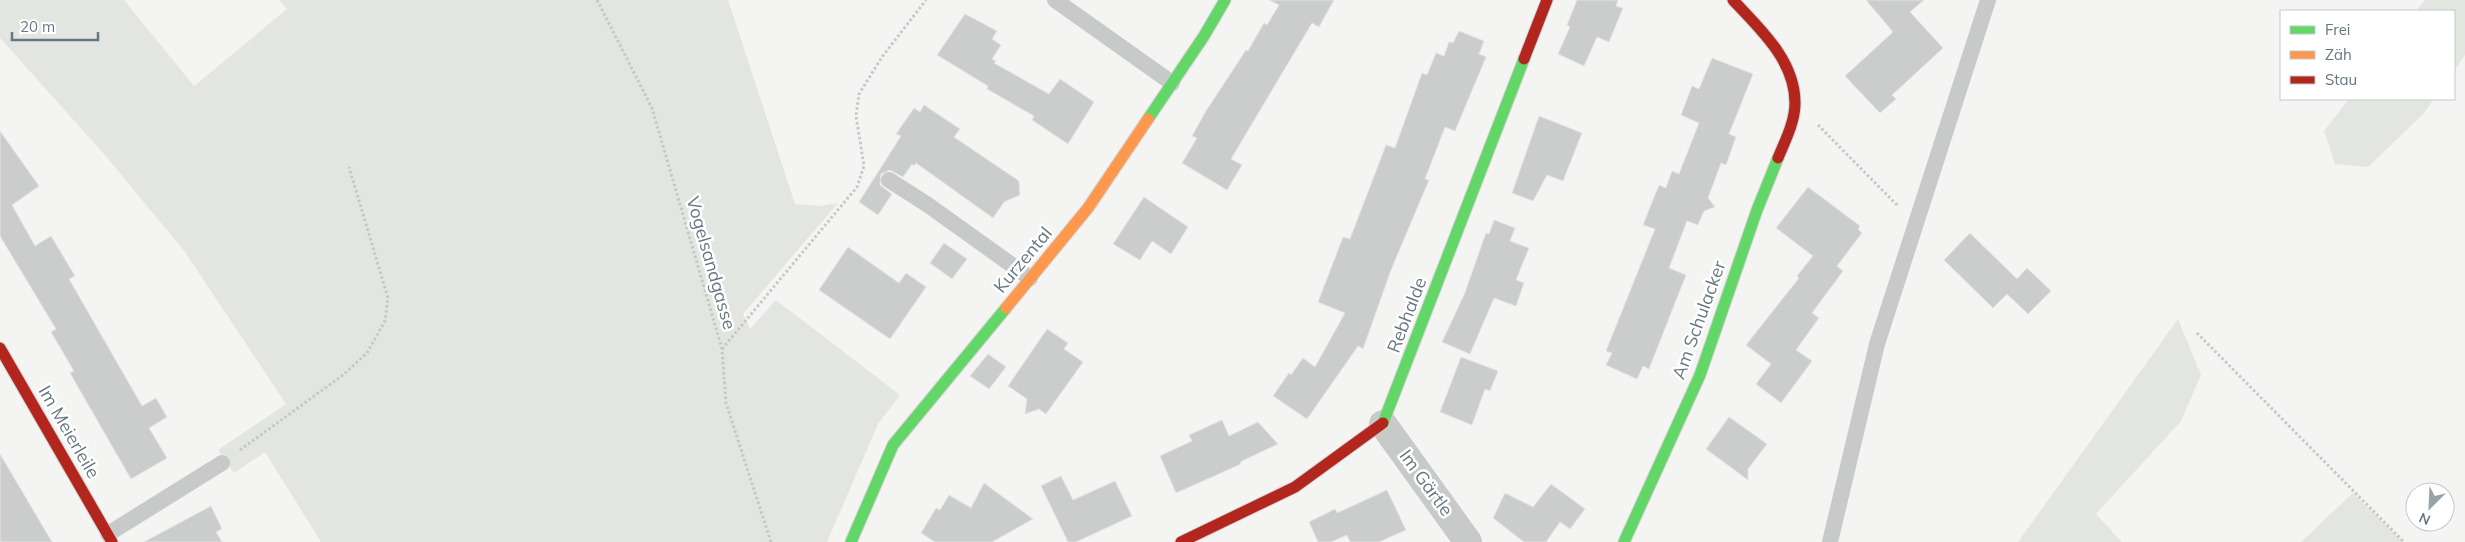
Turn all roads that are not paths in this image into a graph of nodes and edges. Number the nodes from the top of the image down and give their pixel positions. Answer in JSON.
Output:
{"nodes":[{"id":1,"x":1055,"y":0,"type":"edge"},
{"id":2,"x":1226,"y":0,"type":"edge"},
{"id":3,"x":1547,"y":0,"type":"edge"},
{"id":4,"x":1733,"y":0,"type":"edge"},
{"id":5,"x":1988,"y":0,"type":"edge"},
{"id":6,"x":1172,"y":83,"type":"junction"},
{"id":7,"x":889,"y":180,"type":"dead end"},
{"id":8,"x":1030,"y":278,"type":"junction"},
{"id":9,"x":0,"y":348,"type":"edge"},
{"id":10,"x":1383,"y":424,"type":"junction"},
{"id":11,"x":222,"y":463,"type":"road end"},
{"id":12,"x":110,"y":538,"type":"edge"},
{"id":13,"x":851,"y":542,"type":"edge"},
{"id":14,"x":1181,"y":542,"type":"edge"},
{"id":15,"x":1468,"y":542,"type":"edge"},
{"id":16,"x":1624,"y":542,"type":"edge"},
{"id":17,"x":1830,"y":542,"type":"edge"}],
"edges":[{"from":1,"to":6,"type":"lane"},
{"from":2,"to":6,"type":"street","name":"Kurzental"},
{"from":3,"to":10,"type":"street","name":"Rebhalde"},
{"from":4,"to":16,"type":"street","name":"Am Schulacker"},
{"from":5,"to":17,"type":"lane"},
{"from":6,"to":8,"type":"street","name":"Kurzental"},
{"from":7,"to":8,"type":"lane"},
{"from":8,"to":13,"type":"street","name":"Kurzental"},
{"from":9,"to":12,"type":"street","name":"Im Meierleile"},
{"from":10,"to":14,"type":"street"},
{"from":10,"to":15,"type":"street","name":"Im Gärtle"},
{"from":11,"to":12,"type":"lane"}]}
